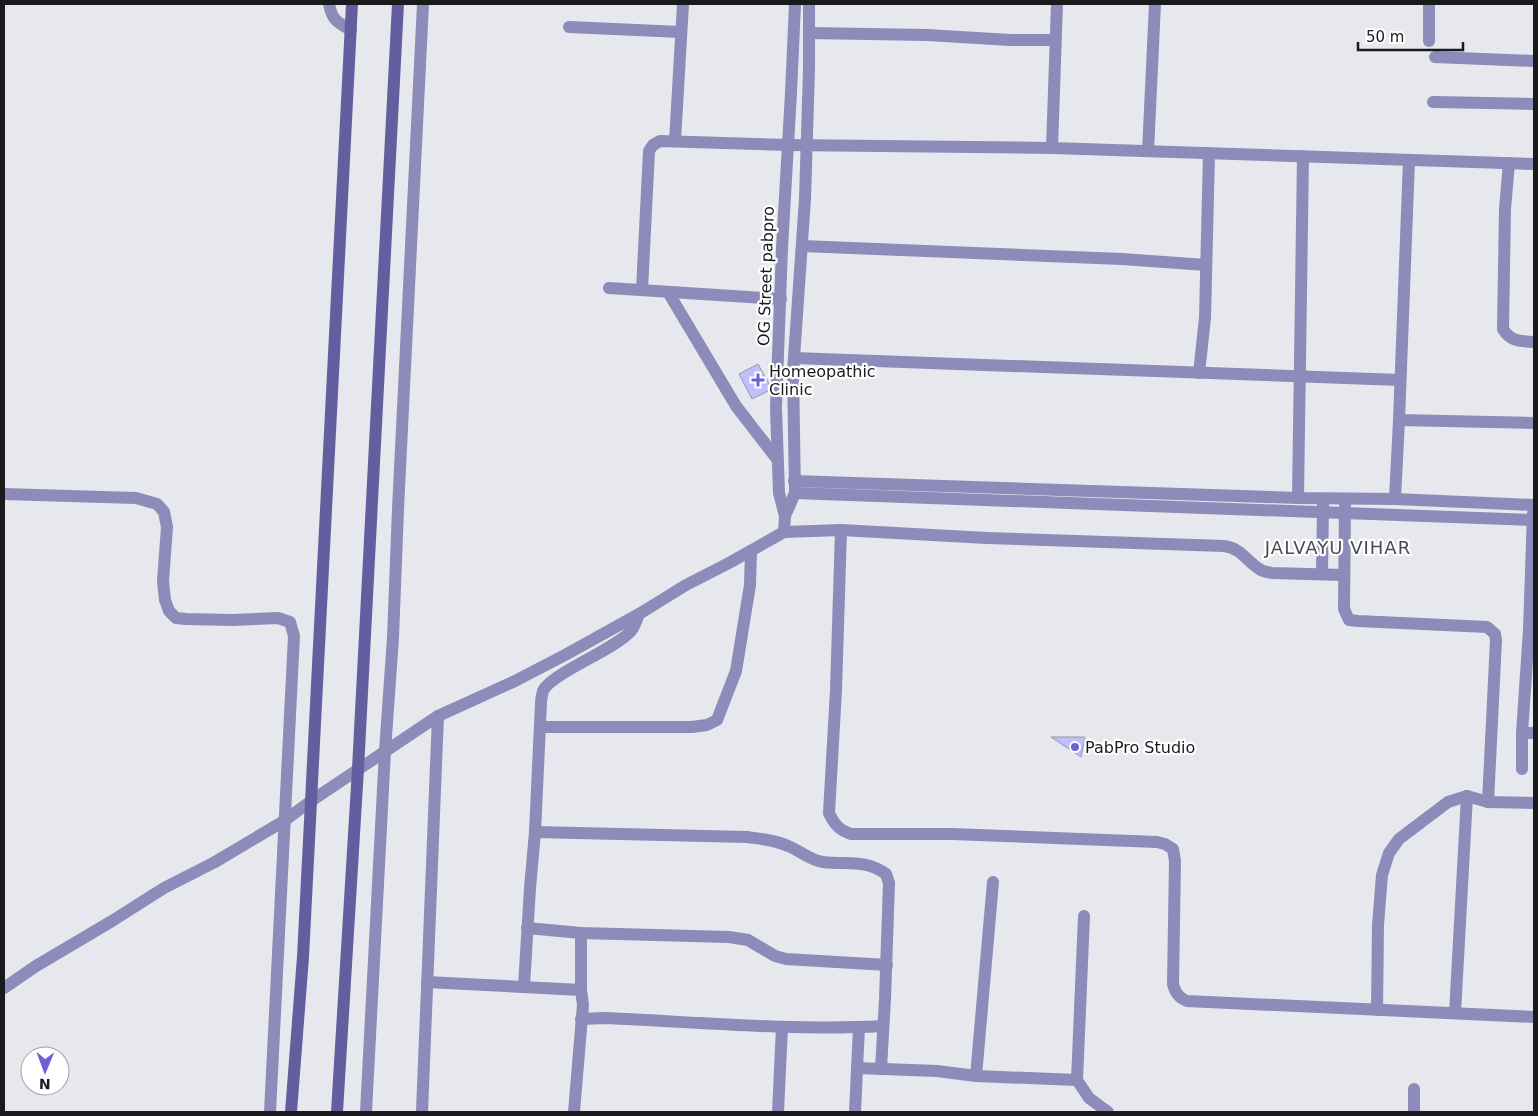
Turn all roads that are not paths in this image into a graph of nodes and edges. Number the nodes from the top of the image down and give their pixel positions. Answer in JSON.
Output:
{"nodes":[{"id":1,"x":330,"y":4,"type":"edge"},
{"id":2,"x":352,"y":4,"type":"edge"},
{"id":3,"x":398,"y":4,"type":"edge"},
{"id":4,"x":423,"y":4,"type":"edge"},
{"id":5,"x":683,"y":4,"type":"edge"},
{"id":6,"x":795,"y":4,"type":"edge"},
{"id":7,"x":809,"y":4,"type":"edge"},
{"id":8,"x":1057,"y":4,"type":"edge"},
{"id":9,"x":1155,"y":4,"type":"edge"},
{"id":10,"x":1429,"y":4,"type":"edge"},
{"id":11,"x":569,"y":27,"type":"dead end"},
{"id":12,"x":351,"y":30,"type":"junction"},
{"id":13,"x":681,"y":32,"type":"junction"},
{"id":14,"x":809,"y":34,"type":"junction"},
{"id":15,"x":1055,"y":40,"type":"junction"},
{"id":16,"x":1429,"y":41,"type":"dead end"},
{"id":17,"x":1435,"y":57,"type":"dead end"},
{"id":18,"x":1534,"y":61,"type":"edge"},
{"id":19,"x":1433,"y":102,"type":"dead end"},
{"id":20,"x":1534,"y":104,"type":"edge"},
{"id":21,"x":675,"y":141,"type":"junction"},
{"id":22,"x":788,"y":145,"type":"junction"},
{"id":23,"x":806,"y":145,"type":"junction"},
{"id":24,"x":1052,"y":148,"type":"junction"},
{"id":25,"x":1148,"y":151,"type":"junction"},
{"id":26,"x":1209,"y":153,"type":"junction"},
{"id":27,"x":1303,"y":156,"type":"junction"},
{"id":28,"x":1409,"y":160,"type":"junction"},
{"id":29,"x":1509,"y":163,"type":"junction"},
{"id":30,"x":1534,"y":164,"type":"edge"},
{"id":31,"x":802,"y":246,"type":"junction"},
{"id":32,"x":1206,"y":265,"type":"junction"},
{"id":33,"x":609,"y":288,"type":"dead end"},
{"id":34,"x":642,"y":290,"type":"junction"},
{"id":35,"x":668,"y":292,"type":"junction"},
{"id":36,"x":781,"y":299,"type":"junction"},
{"id":37,"x":1534,"y":342,"type":"edge"},
{"id":38,"x":794,"y":358,"type":"junction"},
{"id":39,"x":1198,"y":373,"type":"junction"},
{"id":40,"x":1300,"y":376,"type":"junction"},
{"id":41,"x":1400,"y":380,"type":"junction"},
{"id":42,"x":1399,"y":420,"type":"junction"},
{"id":43,"x":1534,"y":423,"type":"edge"},
{"id":44,"x":777,"y":458,"type":"junction"},
{"id":45,"x":778,"y":486,"type":"junction"},
{"id":46,"x":794,"y":487,"type":"junction"},
{"id":47,"x":4,"y":494,"type":"edge"},
{"id":48,"x":1298,"y":498,"type":"junction"},
{"id":49,"x":1323,"y":499,"type":"junction"},
{"id":50,"x":1345,"y":499,"type":"junction"},
{"id":51,"x":1395,"y":499,"type":"junction"},
{"id":52,"x":1534,"y":505,"type":"edge"},
{"id":53,"x":1323,"y":512,"type":"junction"},
{"id":54,"x":1345,"y":513,"type":"junction"},
{"id":55,"x":785,"y":516,"type":"junction"},
{"id":56,"x":1534,"y":520,"type":"edge"},
{"id":57,"x":841,"y":530,"type":"junction"},
{"id":58,"x":784,"y":532,"type":"junction"},
{"id":59,"x":751,"y":551,"type":"junction"},
{"id":60,"x":1322,"y":574,"type":"junction"},
{"id":61,"x":1344,"y":575,"type":"junction"},
{"id":62,"x":639,"y":614,"type":"junction"},
{"id":63,"x":1532,"y":630,"type":"edge"},
{"id":64,"x":438,"y":716,"type":"junction"},
{"id":65,"x":540,"y":727,"type":"junction"},
{"id":66,"x":1528,"y":733,"type":"edge"},
{"id":67,"x":385,"y":751,"type":"junction"},
{"id":68,"x":358,"y":769,"type":"junction"},
{"id":69,"x":1522,"y":769,"type":"dead end"},
{"id":70,"x":1467,"y":796,"type":"junction"},
{"id":71,"x":311,"y":801,"type":"junction"},
{"id":72,"x":1488,"y":802,"type":"junction"},
{"id":73,"x":1534,"y":804,"type":"edge"},
{"id":74,"x":284,"y":821,"type":"junction"},
{"id":75,"x":535,"y":832,"type":"junction"},
{"id":76,"x":993,"y":882,"type":"dead end"},
{"id":77,"x":1084,"y":916,"type":"dead end"},
{"id":78,"x":527,"y":928,"type":"junction"},
{"id":79,"x":581,"y":933,"type":"junction"},
{"id":80,"x":887,"y":965,"type":"junction"},
{"id":81,"x":427,"y":982,"type":"junction"},
{"id":82,"x":524,"y":986,"type":"junction"},
{"id":83,"x":4,"y":988,"type":"edge"},
{"id":84,"x":581,"y":990,"type":"junction"},
{"id":85,"x":1377,"y":1010,"type":"junction"},
{"id":86,"x":1455,"y":1013,"type":"junction"},
{"id":87,"x":1534,"y":1017,"type":"edge"},
{"id":88,"x":581,"y":1019,"type":"junction"},
{"id":89,"x":884,"y":1026,"type":"junction"},
{"id":90,"x":782,"y":1027,"type":"junction"},
{"id":91,"x":859,"y":1027,"type":"junction"},
{"id":92,"x":857,"y":1068,"type":"junction"},
{"id":93,"x":881,"y":1068,"type":"junction"},
{"id":94,"x":976,"y":1076,"type":"junction"},
{"id":95,"x":1077,"y":1080,"type":"junction"},
{"id":96,"x":1414,"y":1088,"type":"dead end"},
{"id":97,"x":270,"y":1112,"type":"edge"},
{"id":98,"x":292,"y":1112,"type":"edge"},
{"id":99,"x":337,"y":1112,"type":"edge"},
{"id":100,"x":366,"y":1112,"type":"edge"},
{"id":101,"x":422,"y":1112,"type":"edge"},
{"id":102,"x":574,"y":1112,"type":"edge"},
{"id":103,"x":778,"y":1112,"type":"edge"},
{"id":104,"x":855,"y":1112,"type":"edge"},
{"id":105,"x":1108,"y":1112,"type":"edge"},
{"id":106,"x":1414,"y":1112,"type":"edge"}],
"edges":[{"from":1,"to":12,"type":"street"},
{"from":2,"to":12,"type":"main road"},
{"from":3,"to":68,"type":"main road"},
{"from":4,"to":67,"type":"street"},
{"from":5,"to":13,"type":"street"},
{"from":6,"to":22,"type":"street","name":"OG Street pabpro"},
{"from":7,"to":14,"type":"street","name":"OG Street pabpro"},
{"from":8,"to":15,"type":"street"},
{"from":9,"to":25,"type":"street"},
{"from":10,"to":16,"type":"street"},
{"from":11,"to":13,"type":"street"},
{"from":12,"to":71,"type":"main road"},
{"from":13,"to":21,"type":"street"},
{"from":14,"to":15,"type":"street"},
{"from":14,"to":23,"type":"street","name":"OG Street pabpro"},
{"from":15,"to":24,"type":"street"},
{"from":17,"to":18,"type":"street"},
{"from":19,"to":20,"type":"street"},
{"from":21,"to":22,"type":"street"},
{"from":21,"to":34,"type":"street"},
{"from":22,"to":23,"type":"street"},
{"from":22,"to":36,"type":"street","name":"OG Street pabpro"},
{"from":23,"to":24,"type":"street"},
{"from":23,"to":31,"type":"street","name":"OG Street pabpro"},
{"from":24,"to":25,"type":"street"},
{"from":25,"to":26,"type":"street"},
{"from":26,"to":27,"type":"street"},
{"from":26,"to":32,"type":"street"},
{"from":27,"to":28,"type":"street"},
{"from":27,"to":40,"type":"street"},
{"from":28,"to":29,"type":"street"},
{"from":28,"to":41,"type":"street"},
{"from":29,"to":30,"type":"street"},
{"from":29,"to":37,"type":"street"},
{"from":31,"to":32,"type":"street"},
{"from":31,"to":38,"type":"street","name":"OG Street pabpro"},
{"from":32,"to":39,"type":"street"},
{"from":33,"to":34,"type":"street"},
{"from":34,"to":35,"type":"street"},
{"from":35,"to":36,"type":"street"},
{"from":35,"to":44,"type":"street"},
{"from":36,"to":44,"type":"street","name":"OG Street pabpro"},
{"from":38,"to":39,"type":"street"},
{"from":38,"to":46,"type":"street","name":"OG Street pabpro"},
{"from":39,"to":40,"type":"street"},
{"from":40,"to":41,"type":"street"},
{"from":40,"to":48,"type":"street"},
{"from":41,"to":42,"type":"street"},
{"from":42,"to":43,"type":"street"},
{"from":42,"to":51,"type":"street"},
{"from":44,"to":45,"type":"street","name":"OG Street pabpro"},
{"from":45,"to":46,"type":"street"},
{"from":45,"to":55,"type":"street","name":"OG Street pabpro"},
{"from":46,"to":48,"type":"street"},
{"from":46,"to":53,"type":"street"},
{"from":46,"to":55,"type":"street","name":"OG Street pabpro"},
{"from":47,"to":74,"type":"street"},
{"from":48,"to":49,"type":"street"},
{"from":49,"to":50,"type":"street"},
{"from":49,"to":53,"type":"street"},
{"from":50,"to":51,"type":"street"},
{"from":50,"to":54,"type":"street"},
{"from":51,"to":52,"type":"street"},
{"from":52,"to":56,"type":"street"},
{"from":53,"to":54,"type":"street"},
{"from":53,"to":60,"type":"street"},
{"from":54,"to":56,"type":"street"},
{"from":54,"to":61,"type":"street"},
{"from":55,"to":58,"type":"street"},
{"from":56,"to":63,"type":"street"},
{"from":57,"to":58,"type":"street"},
{"from":57,"to":60,"type":"street"},
{"from":57,"to":85,"type":"street"},
{"from":58,"to":59,"type":"street"},
{"from":59,"to":62,"type":"street"},
{"from":59,"to":65,"type":"street"},
{"from":60,"to":61,"type":"street"},
{"from":61,"to":72,"type":"street"},
{"from":62,"to":64,"type":"street"},
{"from":62,"to":65,"type":"street"},
{"from":63,"to":66,"type":"street"},
{"from":64,"to":67,"type":"street"},
{"from":64,"to":81,"type":"street"},
{"from":65,"to":75,"type":"street"},
{"from":66,"to":69,"type":"street"},
{"from":67,"to":68,"type":"street"},
{"from":67,"to":100,"type":"street"},
{"from":68,"to":71,"type":"street"},
{"from":68,"to":99,"type":"main road"},
{"from":70,"to":72,"type":"street"},
{"from":70,"to":85,"type":"street"},
{"from":70,"to":86,"type":"street"},
{"from":71,"to":74,"type":"street"},
{"from":71,"to":98,"type":"main road"},
{"from":72,"to":73,"type":"street"},
{"from":74,"to":83,"type":"street"},
{"from":74,"to":97,"type":"street"},
{"from":75,"to":78,"type":"street"},
{"from":75,"to":80,"type":"street"},
{"from":76,"to":94,"type":"street"},
{"from":77,"to":95,"type":"street"},
{"from":78,"to":79,"type":"street"},
{"from":78,"to":82,"type":"street"},
{"from":79,"to":80,"type":"street"},
{"from":79,"to":84,"type":"street"},
{"from":80,"to":89,"type":"street"},
{"from":81,"to":82,"type":"street"},
{"from":81,"to":101,"type":"street"},
{"from":82,"to":84,"type":"street"},
{"from":84,"to":88,"type":"street"},
{"from":85,"to":86,"type":"street"},
{"from":86,"to":87,"type":"street"},
{"from":88,"to":90,"type":"street"},
{"from":88,"to":102,"type":"street"},
{"from":89,"to":91,"type":"street"},
{"from":89,"to":93,"type":"street"},
{"from":90,"to":91,"type":"street"},
{"from":90,"to":103,"type":"street"},
{"from":91,"to":92,"type":"street"},
{"from":92,"to":93,"type":"street"},
{"from":92,"to":104,"type":"street"},
{"from":93,"to":94,"type":"street"},
{"from":94,"to":95,"type":"street"},
{"from":95,"to":105,"type":"street"},
{"from":96,"to":106,"type":"street"}]}
